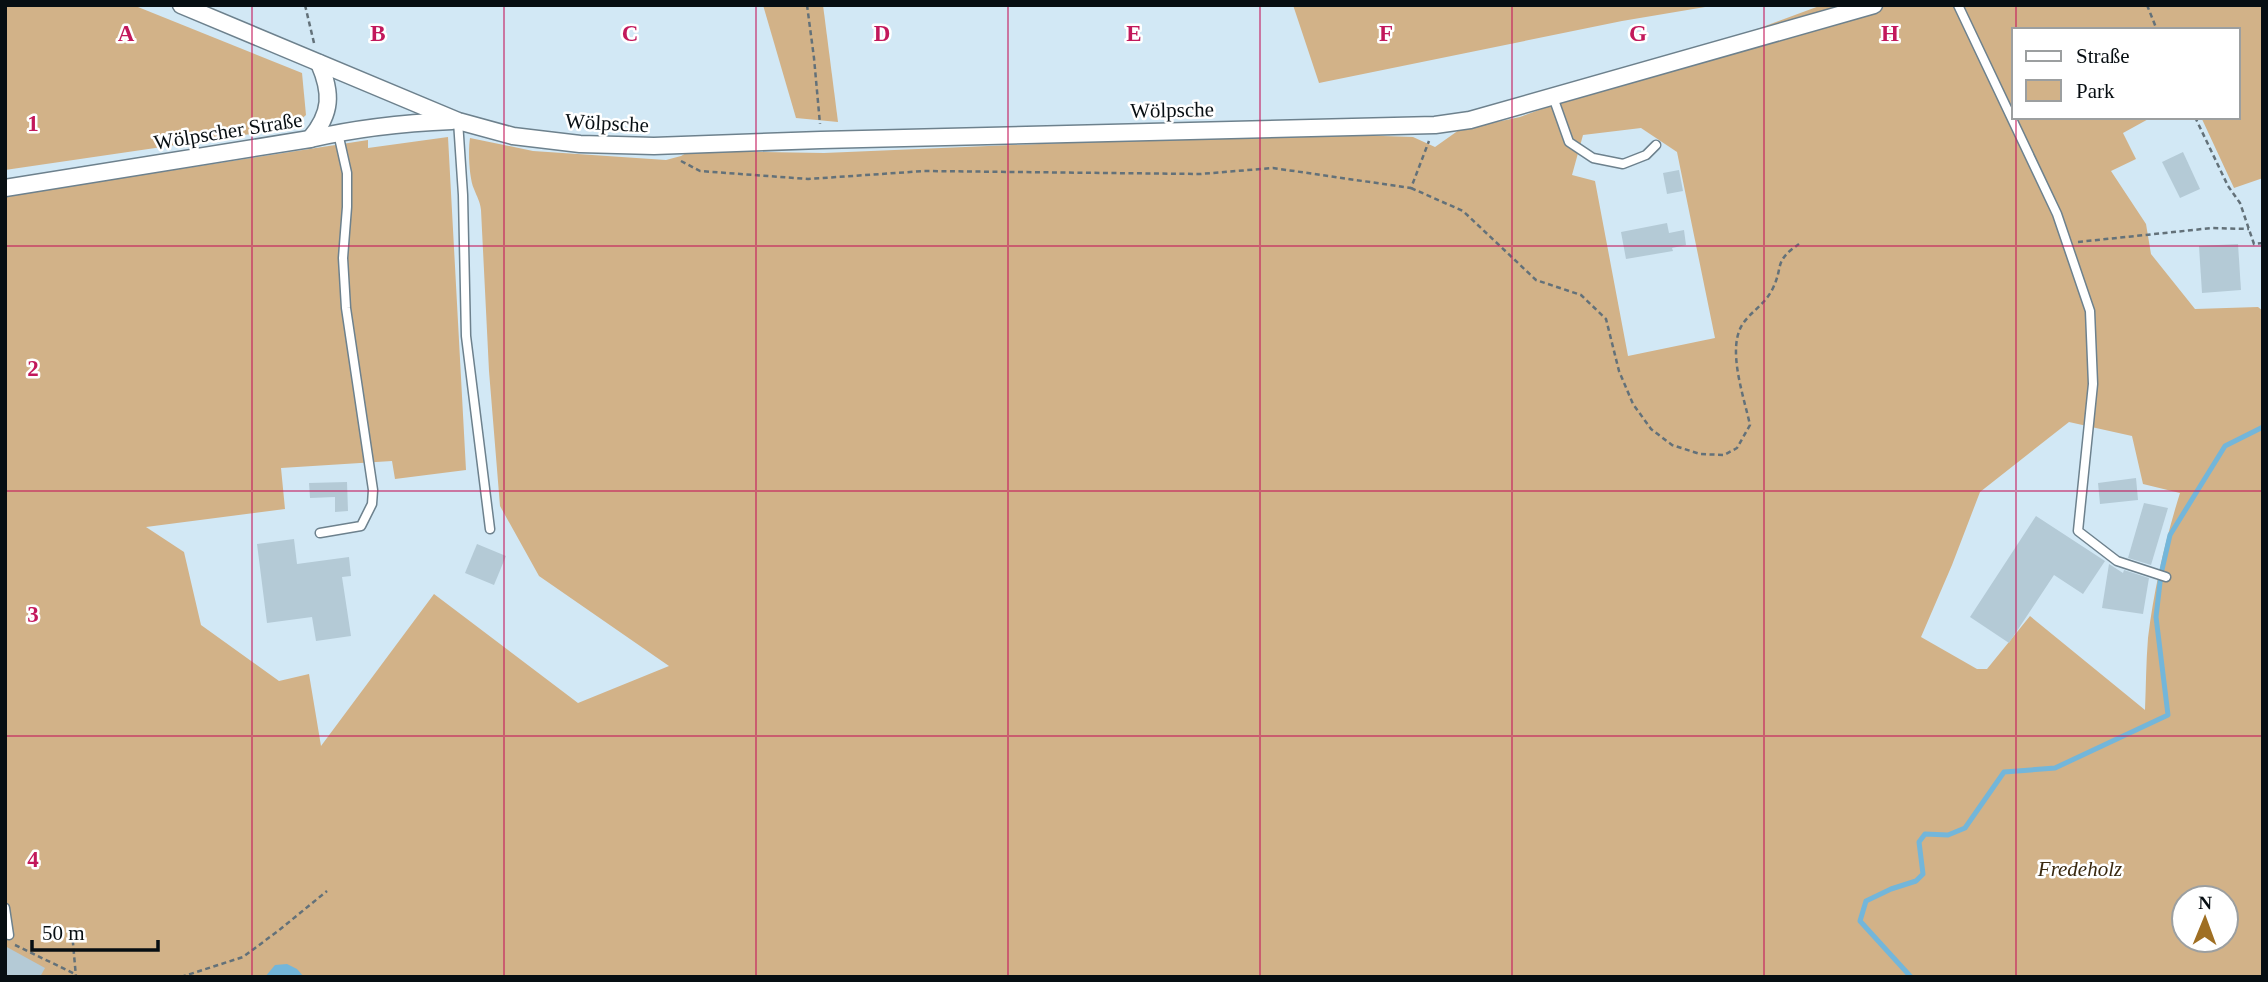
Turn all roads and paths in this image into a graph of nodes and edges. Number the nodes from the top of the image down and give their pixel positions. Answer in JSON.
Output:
{"nodes":[{"id":1,"x":181,"y":5,"type":"edge"},
{"id":2,"x":305,"y":5,"type":"edge"},
{"id":3,"x":807,"y":5,"type":"edge"},
{"id":4,"x":1874,"y":5,"type":"edge"},
{"id":5,"x":1958,"y":5,"type":"edge"},
{"id":6,"x":2147,"y":5,"type":"edge"},
{"id":7,"x":2156,"y":28,"type":"edge"},
{"id":8,"x":319,"y":63,"type":"junction"},
{"id":9,"x":1553,"y":97,"type":"junction"},
{"id":10,"x":2196,"y":119,"type":"edge"},
{"id":11,"x":458,"y":121,"type":"junction"},
{"id":12,"x":1435,"y":125,"type":"junction"},
{"id":13,"x":338,"y":132,"type":"junction"},
{"id":14,"x":310,"y":139,"type":"junction"},
{"id":15,"x":821,"y":139,"type":"junction"},
{"id":16,"x":1656,"y":145,"type":"dead end"},
{"id":17,"x":654,"y":146,"type":"junction"},
{"id":18,"x":5,"y":188,"type":"edge"},
{"id":19,"x":1411,"y":188,"type":"junction"},
{"id":20,"x":2249,"y":229,"type":"junction"},
{"id":21,"x":2263,"y":243,"type":"edge"},
{"id":22,"x":1799,"y":244,"type":"dead end"},
{"id":23,"x":2067,"y":244,"type":"junction"},
{"id":24,"x":490,"y":529,"type":"dead end"},
{"id":25,"x":320,"y":533,"type":"dead end"},
{"id":26,"x":2166,"y":577,"type":"dead end"},
{"id":27,"x":327,"y":891,"type":"dead end"},
{"id":28,"x":5,"y":908,"type":"edge"},
{"id":29,"x":72,"y":932,"type":"dead end"},
{"id":30,"x":9,"y":935,"type":"joint"},
{"id":31,"x":75,"y":975,"type":"edge"},
{"id":32,"x":181,"y":977,"type":"edge"}],
"edges":[{"from":1,"to":8,"type":"street"},
{"from":2,"to":8,"type":"path"},
{"from":3,"to":15,"type":"path"},
{"from":4,"to":9,"type":"street","name":"Wölpsche"},
{"from":5,"to":23,"type":"lane"},
{"from":6,"to":7,"type":"path"},
{"from":8,"to":11,"type":"street"},
{"from":8,"to":14,"type":"street"},
{"from":9,"to":12,"type":"street","name":"Wölpsche"},
{"from":9,"to":16,"type":"lane"},
{"from":10,"to":20,"type":"path"},
{"from":11,"to":13,"type":"street","name":"Wölpscher Straße"},
{"from":11,"to":17,"type":"street","name":"Wölpsche"},
{"from":11,"to":24,"type":"lane"},
{"from":12,"to":15,"type":"street","name":"Wölpsche"},
{"from":12,"to":19,"type":"path"},
{"from":13,"to":14,"type":"street","name":"Wölpscher Straße"},
{"from":13,"to":25,"type":"lane"},
{"from":14,"to":18,"type":"street","name":"Wölpscher Straße"},
{"from":15,"to":17,"type":"street","name":"Wölpsche"},
{"from":17,"to":19,"type":"path"},
{"from":19,"to":22,"type":"path"},
{"from":20,"to":21,"type":"path"},
{"from":20,"to":23,"type":"path"},
{"from":23,"to":26,"type":"lane"},
{"from":27,"to":32,"type":"path"},
{"from":28,"to":30,"type":"lane"},
{"from":29,"to":31,"type":"path"},
{"from":30,"to":31,"type":"path"}]}
